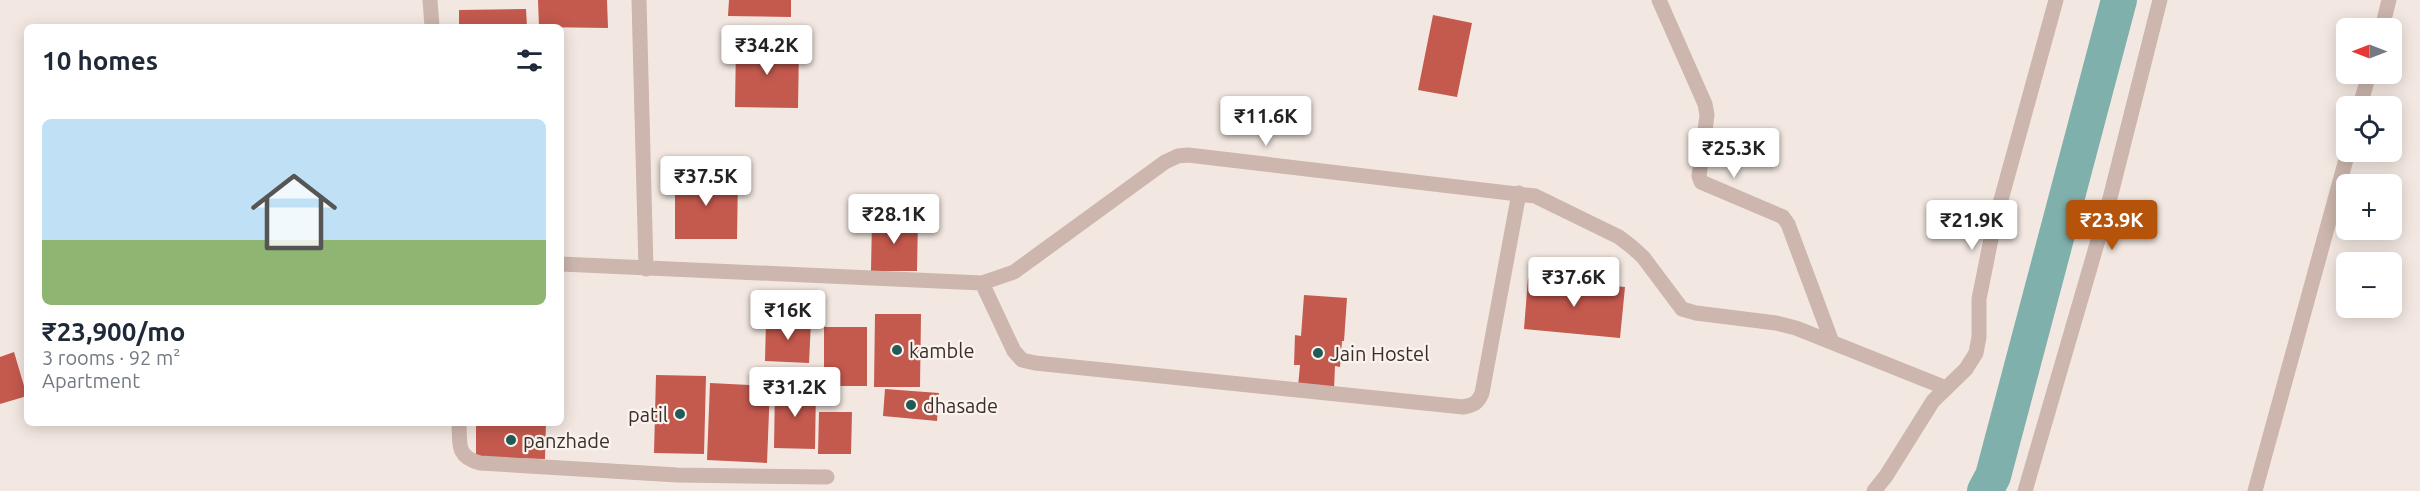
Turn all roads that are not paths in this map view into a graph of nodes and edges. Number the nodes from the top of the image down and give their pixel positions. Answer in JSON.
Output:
{"nodes":[{"id":1,"x":430,"y":0,"type":"edge"},
{"id":2,"x":639,"y":0,"type":"edge"},
{"id":3,"x":1659,"y":0,"type":"edge"},
{"id":4,"x":2056,"y":0,"type":"edge"},
{"id":5,"x":2160,"y":0,"type":"edge"},
{"id":6,"x":2389,"y":0,"type":"edge"},
{"id":7,"x":2384,"y":18,"type":"edge"},
{"id":8,"x":432,"y":24,"type":"edge"},
{"id":9,"x":2345,"y":162,"type":"edge"},
{"id":10,"x":1519,"y":192,"type":"junction"},
{"id":11,"x":564,"y":264,"type":"edge"},
{"id":12,"x":646,"y":269,"type":"junction"},
{"id":13,"x":982,"y":283,"type":"junction"},
{"id":14,"x":1832,"y":342,"type":"junction"},
{"id":15,"x":1946,"y":388,"type":"junction"},
{"id":16,"x":459,"y":426,"type":"edge"},
{"id":17,"x":677,"y":475,"type":"junction"},
{"id":18,"x":827,"y":477,"type":"dead end"},
{"id":19,"x":677,"y":491,"type":"edge"},
{"id":20,"x":1874,"y":491,"type":"edge"},
{"id":21,"x":2025,"y":491,"type":"edge"},
{"id":22,"x":2255,"y":491,"type":"edge"}],
"edges":[{"from":1,"to":8,"type":"street"},
{"from":2,"to":12,"type":"street"},
{"from":3,"to":14,"type":"street"},
{"from":4,"to":15,"type":"street"},
{"from":5,"to":21,"type":"street"},
{"from":6,"to":7,"type":"street"},
{"from":9,"to":22,"type":"street"},
{"from":10,"to":13,"type":"street"},
{"from":10,"to":13,"type":"street"},
{"from":10,"to":14,"type":"street"},
{"from":11,"to":12,"type":"street"},
{"from":12,"to":13,"type":"street"},
{"from":14,"to":15,"type":"street"},
{"from":15,"to":20,"type":"street"},
{"from":16,"to":17,"type":"street"},
{"from":17,"to":18,"type":"street"},
{"from":17,"to":19,"type":"street"}]}
